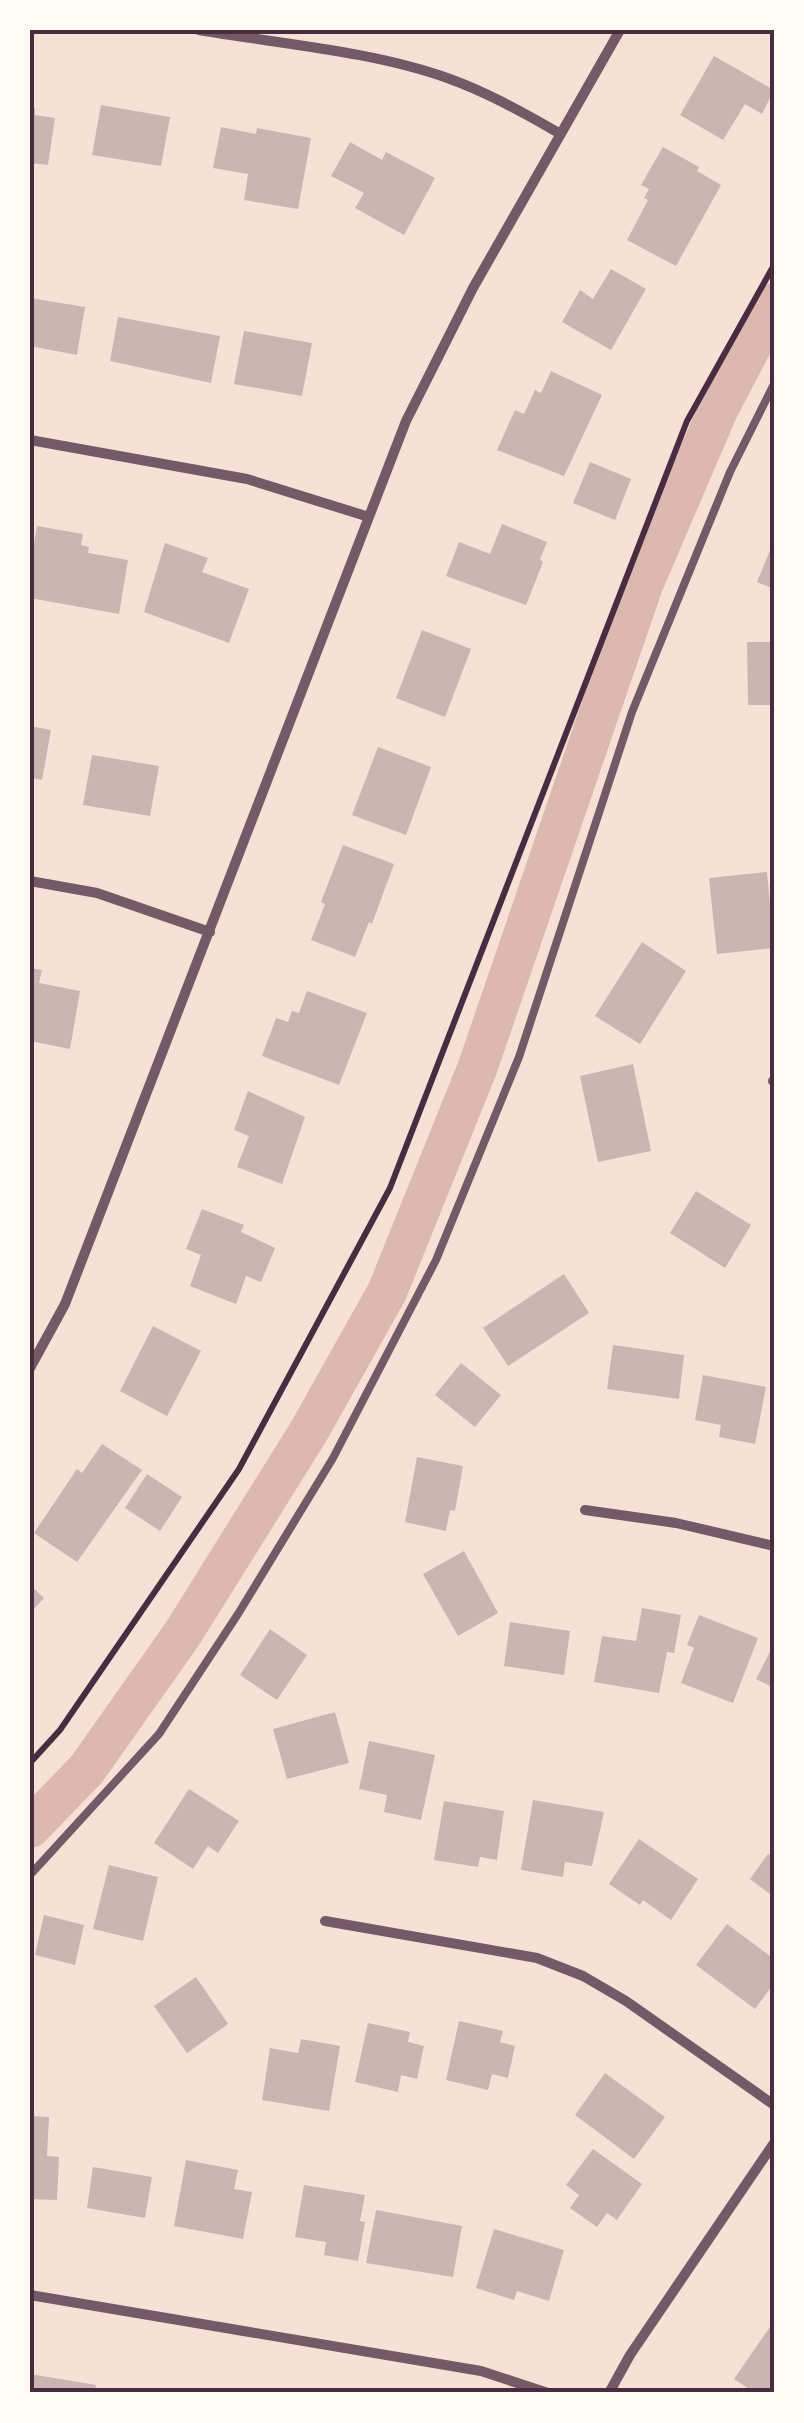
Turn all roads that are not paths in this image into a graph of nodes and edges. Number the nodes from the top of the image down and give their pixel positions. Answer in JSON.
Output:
{"nodes":[{"id":1,"x":200,"y":30,"type":"edge"},
{"id":2,"x":620,"y":30,"type":"edge"},
{"id":3,"x":561,"y":134,"type":"junction"},
{"id":4,"x":774,"y":384,"type":"edge"},
{"id":5,"x":30,"y":440,"type":"edge"},
{"id":6,"x":370,"y":517,"type":"junction"},
{"id":7,"x":30,"y":881,"type":"edge"},
{"id":8,"x":210,"y":932,"type":"junction"},
{"id":9,"x":31,"y":1363,"type":"edge"},
{"id":10,"x":584,"y":1510,"type":"dead end"},
{"id":11,"x":774,"y":1546,"type":"edge"},
{"id":12,"x":30,"y":1875,"type":"edge"},
{"id":13,"x":325,"y":1920,"type":"dead end"},
{"id":14,"x":774,"y":2105,"type":"edge"},
{"id":15,"x":774,"y":2143,"type":"edge"},
{"id":16,"x":30,"y":2294,"type":"edge"},
{"id":17,"x":548,"y":2393,"type":"edge"},
{"id":18,"x":609,"y":2393,"type":"edge"}],
"edges":[{"from":1,"to":3,"type":"street"},
{"from":2,"to":3,"type":"street"},
{"from":3,"to":6,"type":"street"},
{"from":4,"to":12,"type":"lane"},
{"from":5,"to":6,"type":"street"},
{"from":6,"to":8,"type":"street"},
{"from":7,"to":8,"type":"street"},
{"from":8,"to":9,"type":"street"},
{"from":10,"to":11,"type":"street"},
{"from":13,"to":14,"type":"street"},
{"from":15,"to":18,"type":"street"},
{"from":16,"to":17,"type":"street"}]}
